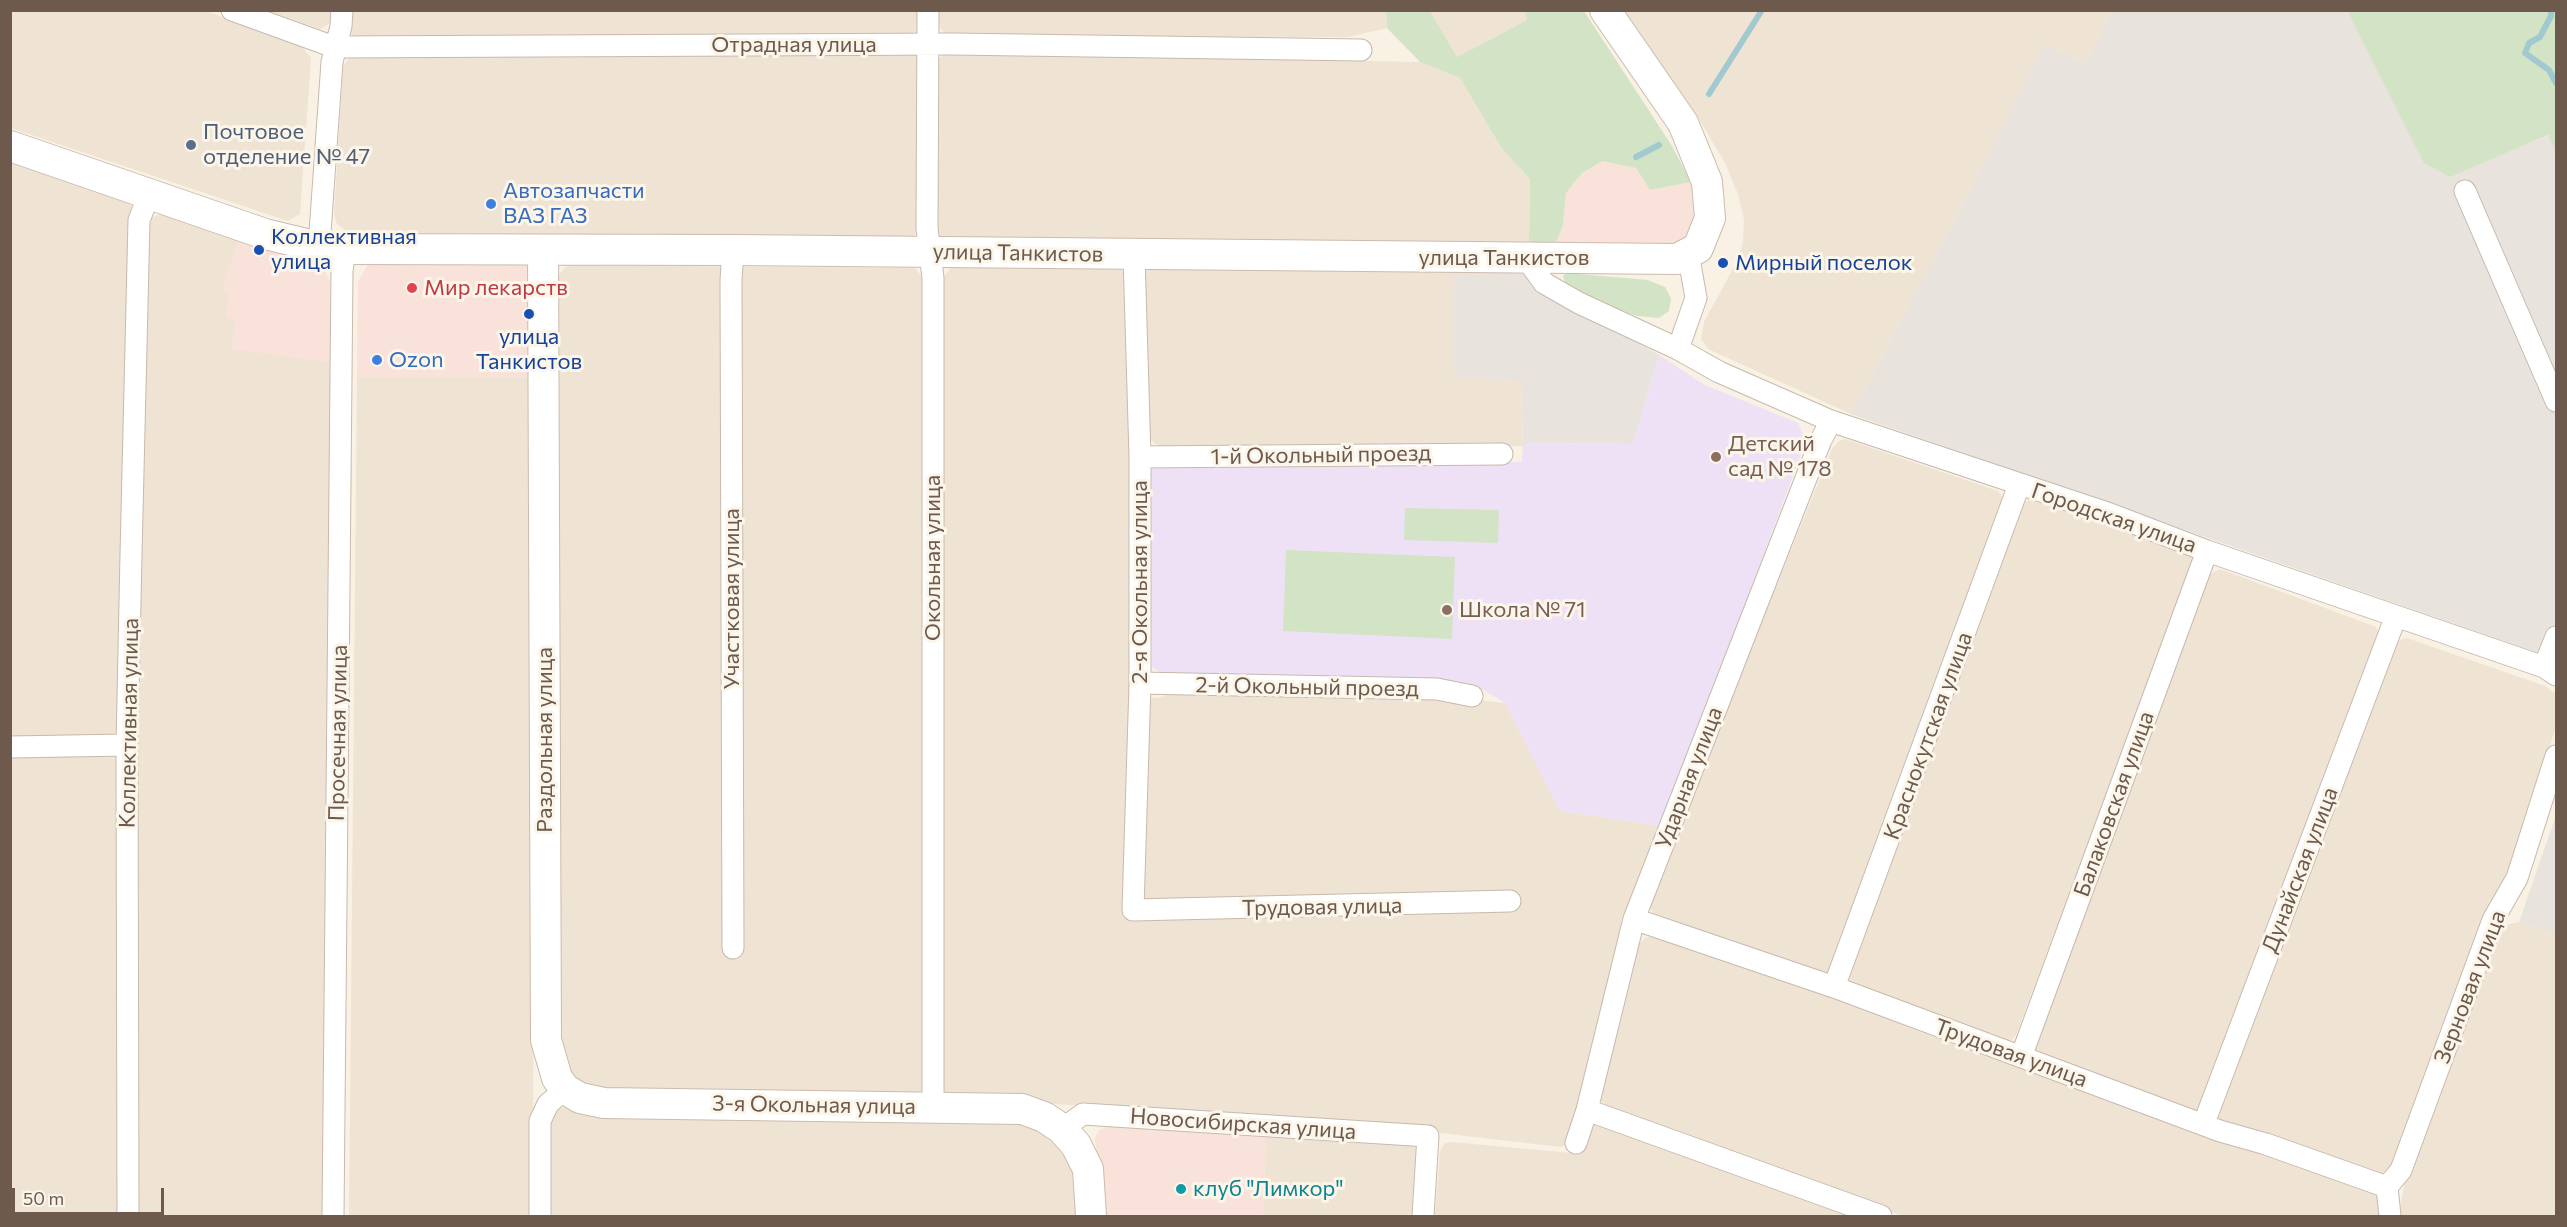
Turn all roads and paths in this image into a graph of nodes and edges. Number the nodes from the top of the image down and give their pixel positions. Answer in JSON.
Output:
{"nodes":[{"id":1,"x":232,"y":10,"type":"edge"},
{"id":2,"x":342,"y":10,"type":"edge"},
{"id":3,"x":928,"y":10,"type":"edge"},
{"id":4,"x":1605,"y":10,"type":"edge"},
{"id":5,"x":930,"y":46,"type":"junction"},
{"id":6,"x":334,"y":47,"type":"junction"},
{"id":7,"x":1361,"y":50,"type":"dead end"},
{"id":8,"x":10,"y":146,"type":"edge"},
{"id":9,"x":2465,"y":191,"type":"dead end"},
{"id":10,"x":149,"y":195,"type":"junction"},
{"id":11,"x":332,"y":248,"type":"junction"},
{"id":12,"x":543,"y":250,"type":"junction"},
{"id":13,"x":733,"y":250,"type":"junction"},
{"id":14,"x":930,"y":252,"type":"junction"},
{"id":15,"x":1688,"y":253,"type":"junction"},
{"id":16,"x":1134,"y":255,"type":"junction"},
{"id":17,"x":1526,"y":258,"type":"junction"},
{"id":18,"x":1678,"y":349,"type":"junction"},
{"id":19,"x":2556,"y":401,"type":"edge"},
{"id":20,"x":1831,"y":421,"type":"junction"},
{"id":21,"x":1502,"y":454,"type":"dead end"},
{"id":22,"x":1140,"y":457,"type":"junction"},
{"id":23,"x":2019,"y":485,"type":"junction"},
{"id":24,"x":2207,"y":551,"type":"junction"},
{"id":25,"x":2396,"y":616,"type":"junction"},
{"id":26,"x":2556,"y":637,"type":"edge"},
{"id":27,"x":2550,"y":671,"type":"edge"},
{"id":28,"x":1140,"y":683,"type":"junction"},
{"id":29,"x":1472,"y":696,"type":"dead end"},
{"id":30,"x":127,"y":745,"type":"junction"},
{"id":31,"x":10,"y":747,"type":"edge"},
{"id":32,"x":2556,"y":756,"type":"edge"},
{"id":33,"x":1510,"y":901,"type":"dead end"},
{"id":34,"x":1133,"y":910,"type":"joint"},
{"id":35,"x":1634,"y":919,"type":"junction"},
{"id":36,"x":733,"y":948,"type":"dead end"},
{"id":37,"x":1834,"y":987,"type":"junction"},
{"id":38,"x":2021,"y":1057,"type":"junction"},
{"id":39,"x":565,"y":1089,"type":"junction"},
{"id":40,"x":933,"y":1106,"type":"junction"},
{"id":41,"x":1587,"y":1110,"type":"junction"},
{"id":42,"x":2204,"y":1123,"type":"junction"},
{"id":43,"x":1062,"y":1129,"type":"junction"},
{"id":44,"x":1576,"y":1143,"type":"dead end"},
{"id":45,"x":2387,"y":1187,"type":"junction"},
{"id":46,"x":128,"y":1216,"type":"edge"},
{"id":47,"x":333,"y":1216,"type":"edge"},
{"id":48,"x":540,"y":1216,"type":"edge"},
{"id":49,"x":1091,"y":1216,"type":"edge"},
{"id":50,"x":1424,"y":1216,"type":"edge"},
{"id":51,"x":1881,"y":1216,"type":"edge"},
{"id":52,"x":2390,"y":1216,"type":"edge"}],
"edges":[{"from":1,"to":6,"type":"street","name":"Отрадная улица"},
{"from":2,"to":6,"type":"street","name":"Просечная улица"},
{"from":3,"to":5,"type":"street","name":"Окольная улица"},
{"from":4,"to":15,"type":"main road"},
{"from":5,"to":6,"type":"street","name":"Отрадная улица"},
{"from":5,"to":7,"type":"street","name":"Отрадная улица"},
{"from":5,"to":14,"type":"street","name":"Окольная улица"},
{"from":6,"to":11,"type":"street","name":"Просечная улица"},
{"from":8,"to":10,"type":"main road","name":"улица Танкистов"},
{"from":9,"to":19,"type":"street"},
{"from":10,"to":11,"type":"main road","name":"улица Танкистов"},
{"from":10,"to":30,"type":"street","name":"Коллективная улица"},
{"from":11,"to":12,"type":"main road","name":"улица Танкистов"},
{"from":11,"to":47,"type":"street","name":"Просечная улица"},
{"from":12,"to":13,"type":"main road","name":"улица Танкистов"},
{"from":12,"to":39,"type":"main road","name":"Раздольная улица"},
{"from":13,"to":14,"type":"main road","name":"улица Танкистов"},
{"from":13,"to":36,"type":"street","name":"Участковая улица"},
{"from":14,"to":16,"type":"main road","name":"улица Танкистов"},
{"from":14,"to":40,"type":"street","name":"Окольная улица"},
{"from":15,"to":17,"type":"main road","name":"улица Танкистов"},
{"from":15,"to":18,"type":"street"},
{"from":16,"to":17,"type":"main road","name":"улица Танкистов"},
{"from":16,"to":22,"type":"street","name":"2-я Окольная улица"},
{"from":17,"to":18,"type":"street","name":"Городская улица"},
{"from":18,"to":20,"type":"street","name":"Городская улица"},
{"from":20,"to":23,"type":"street","name":"Городская улица"},
{"from":20,"to":35,"type":"street","name":"Ударная улица"},
{"from":21,"to":22,"type":"street","name":"1-й Окольный проезд"},
{"from":22,"to":28,"type":"street","name":"2-я Окольная улица"},
{"from":23,"to":24,"type":"street","name":"Городская улица"},
{"from":23,"to":37,"type":"street","name":"Краснокутская улица"},
{"from":24,"to":25,"type":"street","name":"Городская улица"},
{"from":24,"to":38,"type":"street","name":"Балаковская улица"},
{"from":25,"to":27,"type":"street","name":"Городская улица"},
{"from":25,"to":42,"type":"street","name":"Дунайская улица"},
{"from":26,"to":27,"type":"street"},
{"from":28,"to":29,"type":"street","name":"2-й Окольный проезд"},
{"from":28,"to":34,"type":"street","name":"2-я Окольная улица"},
{"from":30,"to":31,"type":"street"},
{"from":30,"to":46,"type":"street","name":"Коллективная улица"},
{"from":32,"to":45,"type":"street","name":"Зерновая улица"},
{"from":33,"to":34,"type":"street","name":"Трудовая улица"},
{"from":35,"to":37,"type":"street","name":"Трудовая улица"},
{"from":35,"to":41,"type":"street","name":"Ударная улица"},
{"from":37,"to":38,"type":"street","name":"Трудовая улица"},
{"from":38,"to":42,"type":"street","name":"Трудовая улица"},
{"from":39,"to":40,"type":"main road","name":"3-я Окольная улица"},
{"from":39,"to":48,"type":"street"},
{"from":40,"to":43,"type":"main road","name":"3-я Окольная улица"},
{"from":41,"to":44,"type":"street","name":"Ударная улица"},
{"from":41,"to":51,"type":"street"},
{"from":42,"to":45,"type":"street","name":"Трудовая улица"},
{"from":43,"to":49,"type":"main road"},
{"from":43,"to":50,"type":"street","name":"Новосибирская улица"},
{"from":45,"to":52,"type":"street"}]}
